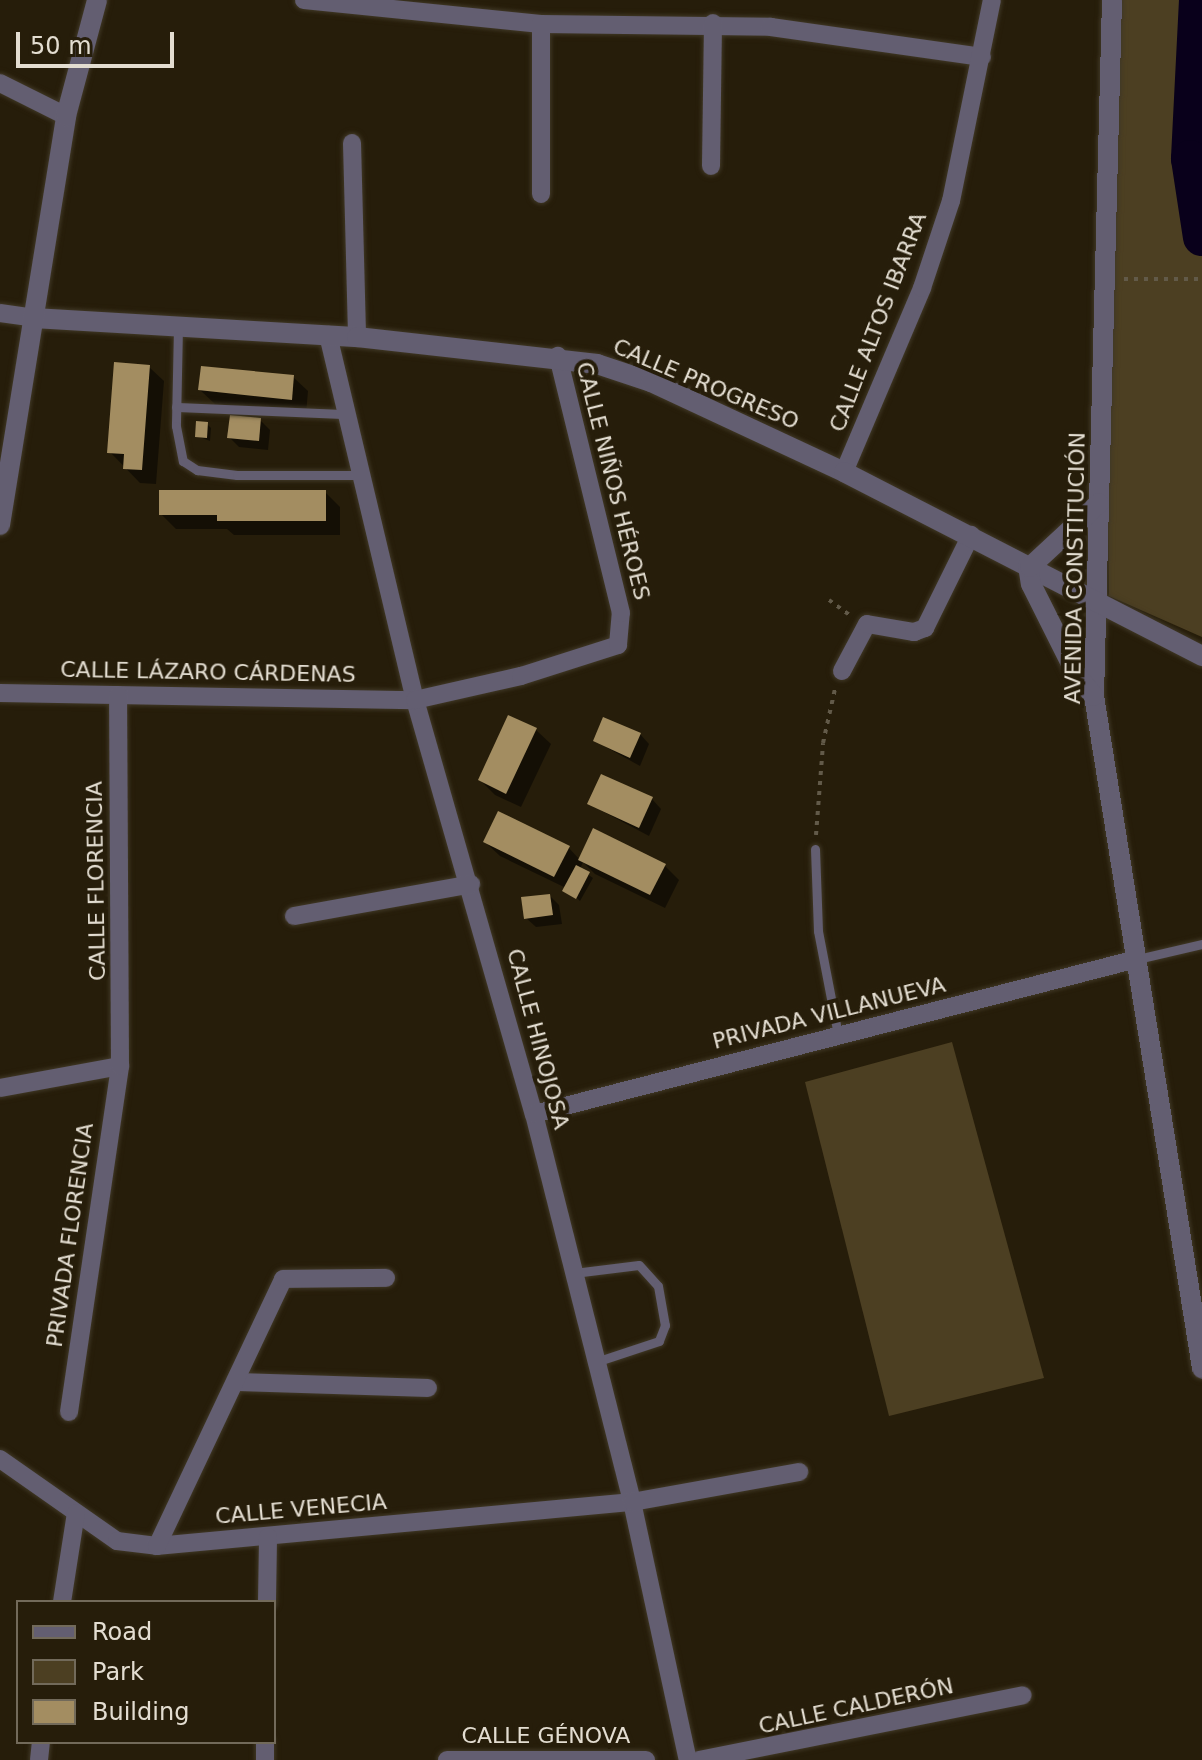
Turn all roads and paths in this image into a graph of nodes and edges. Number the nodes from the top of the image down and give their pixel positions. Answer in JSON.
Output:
{"nodes":[{"id":1,"x":97,"y":0,"type":"edge"},
{"id":2,"x":304,"y":0,"type":"edge"},
{"id":3,"x":992,"y":0,"type":"edge"},
{"id":4,"x":1112,"y":0,"type":"edge"},
{"id":5,"x":713,"y":23,"type":"junction"},
{"id":6,"x":541,"y":24,"type":"junction"},
{"id":7,"x":982,"y":57,"type":"junction"},
{"id":8,"x":0,"y":83,"type":"edge"},
{"id":9,"x":66,"y":116,"type":"junction"},
{"id":10,"x":352,"y":143,"type":"dead end"},
{"id":11,"x":711,"y":166,"type":"dead end"},
{"id":12,"x":541,"y":194,"type":"dead end"},
{"id":13,"x":1105,"y":279,"type":"junction"},
{"id":14,"x":1202,"y":279,"type":"edge"},
{"id":15,"x":0,"y":313,"type":"edge"},
{"id":16,"x":35,"y":318,"type":"junction"},
{"id":17,"x":178,"y":327,"type":"junction"},
{"id":18,"x":328,"y":335,"type":"junction"},
{"id":19,"x":357,"y":337,"type":"junction"},
{"id":20,"x":558,"y":356,"type":"junction"},
{"id":21,"x":176,"y":407,"type":"junction"},
{"id":22,"x":344,"y":414,"type":"junction"},
{"id":23,"x":844,"y":472,"type":"junction"},
{"id":24,"x":359,"y":475,"type":"junction"},
{"id":25,"x":1099,"y":503,"type":"junction"},
{"id":26,"x":0,"y":525,"type":"edge"},
{"id":27,"x":971,"y":535,"type":"junction"},
{"id":28,"x":1029,"y":566,"type":"junction"},
{"id":29,"x":829,"y":600,"type":"dead end"},
{"id":30,"x":1097,"y":602,"type":"junction"},
{"id":31,"x":865,"y":626,"type":"junction"},
{"id":32,"x":1202,"y":656,"type":"edge"},
{"id":33,"x":842,"y":671,"type":"joint"},
{"id":34,"x":0,"y":693,"type":"edge"},
{"id":35,"x":118,"y":695,"type":"junction"},
{"id":36,"x":1094,"y":696,"type":"junction"},
{"id":37,"x":415,"y":700,"type":"junction"},
{"id":38,"x":815,"y":849,"type":"joint"},
{"id":39,"x":471,"y":884,"type":"junction"},
{"id":40,"x":294,"y":916,"type":"dead end"},
{"id":41,"x":1202,"y":944,"type":"edge"},
{"id":42,"x":1137,"y":959,"type":"junction"},
{"id":43,"x":838,"y":1035,"type":"junction"},
{"id":44,"x":120,"y":1066,"type":"junction"},
{"id":45,"x":0,"y":1088,"type":"edge"},
{"id":46,"x":534,"y":1114,"type":"junction"},
{"id":47,"x":574,"y":1273,"type":"junction"},
{"id":48,"x":386,"y":1278,"type":"dead end"},
{"id":49,"x":596,"y":1362,"type":"junction"},
{"id":50,"x":1202,"y":1368,"type":"edge"},
{"id":51,"x":239,"y":1382,"type":"junction"},
{"id":52,"x":428,"y":1388,"type":"dead end"},
{"id":53,"x":69,"y":1412,"type":"dead end"},
{"id":54,"x":0,"y":1459,"type":"edge"},
{"id":55,"x":799,"y":1472,"type":"dead end"},
{"id":56,"x":632,"y":1502,"type":"junction"},
{"id":57,"x":76,"y":1513,"type":"junction"},
{"id":58,"x":268,"y":1537,"type":"junction"},
{"id":59,"x":157,"y":1546,"type":"junction"},
{"id":60,"x":62,"y":1600,"type":"edge"},
{"id":61,"x":267,"y":1600,"type":"edge"},
{"id":62,"x":1023,"y":1695,"type":"dead end"},
{"id":63,"x":447,"y":1760,"type":"edge"},
{"id":64,"x":646,"y":1760,"type":"edge"},
{"id":65,"x":688,"y":1760,"type":"edge"},
{"id":66,"x":699,"y":1760,"type":"edge"}],
"edges":[{"from":1,"to":9,"type":"street"},
{"from":2,"to":6,"type":"street"},
{"from":3,"to":7,"type":"street","name":"CALLE ALTOS IBARRA"},
{"from":4,"to":13,"type":"street","name":"AVENIDA CONSTITUCIÓN"},
{"from":5,"to":6,"type":"street"},
{"from":5,"to":7,"type":"street"},
{"from":5,"to":11,"type":"street"},
{"from":6,"to":12,"type":"street"},
{"from":7,"to":23,"type":"street","name":"CALLE ALTOS IBARRA"},
{"from":8,"to":9,"type":"street"},
{"from":9,"to":16,"type":"street"},
{"from":10,"to":19,"type":"street"},
{"from":13,"to":14,"type":"path"},
{"from":13,"to":25,"type":"street","name":"AVENIDA CONSTITUCIÓN"},
{"from":15,"to":16,"type":"street","name":"CALLE PROGRESO"},
{"from":16,"to":17,"type":"street","name":"CALLE PROGRESO"},
{"from":16,"to":26,"type":"street"},
{"from":17,"to":18,"type":"street","name":"CALLE PROGRESO"},
{"from":17,"to":21,"type":"lane"},
{"from":18,"to":19,"type":"street","name":"CALLE PROGRESO"},
{"from":18,"to":22,"type":"street","name":"CALLE HINOJOSA"},
{"from":19,"to":20,"type":"street","name":"CALLE PROGRESO"},
{"from":20,"to":23,"type":"street","name":"CALLE PROGRESO"},
{"from":20,"to":37,"type":"street","name":"CALLE NIÑOS HÉROES"},
{"from":21,"to":22,"type":"lane"},
{"from":21,"to":24,"type":"lane"},
{"from":22,"to":24,"type":"street","name":"CALLE HINOJOSA"},
{"from":23,"to":27,"type":"street","name":"CALLE PROGRESO"},
{"from":24,"to":37,"type":"street","name":"CALLE HINOJOSA"},
{"from":25,"to":28,"type":"street"},
{"from":25,"to":30,"type":"street","name":"AVENIDA CONSTITUCIÓN"},
{"from":27,"to":28,"type":"street","name":"CALLE PROGRESO"},
{"from":27,"to":31,"type":"street"},
{"from":28,"to":30,"type":"street","name":"CALLE PROGRESO"},
{"from":28,"to":36,"type":"street"},
{"from":29,"to":31,"type":"path"},
{"from":30,"to":32,"type":"street","name":"CALLE PROGRESO"},
{"from":30,"to":36,"type":"street","name":"AVENIDA CONSTITUCIÓN"},
{"from":31,"to":33,"type":"street"},
{"from":33,"to":38,"type":"path"},
{"from":34,"to":35,"type":"street","name":"CALLE LÁZARO CÁRDENAS"},
{"from":35,"to":37,"type":"street","name":"CALLE LÁZARO CÁRDENAS"},
{"from":35,"to":44,"type":"street","name":"CALLE FLORENCIA"},
{"from":36,"to":42,"type":"street","name":"AVENIDA CONSTITUCIÓN"},
{"from":37,"to":39,"type":"street","name":"CALLE HINOJOSA"},
{"from":38,"to":43,"type":"lane"},
{"from":39,"to":40,"type":"street"},
{"from":39,"to":46,"type":"street","name":"CALLE HINOJOSA"},
{"from":41,"to":42,"type":"lane"},
{"from":42,"to":43,"type":"street","name":"PRIVADA VILLANUEVA"},
{"from":42,"to":50,"type":"street","name":"AVENIDA CONSTITUCIÓN"},
{"from":43,"to":46,"type":"street","name":"PRIVADA VILLANUEVA"},
{"from":44,"to":45,"type":"street"},
{"from":44,"to":53,"type":"street","name":"PRIVADA FLORENCIA"},
{"from":46,"to":47,"type":"street","name":"CALLE HINOJOSA"},
{"from":47,"to":49,"type":"street","name":"CALLE HINOJOSA"},
{"from":47,"to":49,"type":"lane"},
{"from":48,"to":51,"type":"street"},
{"from":49,"to":56,"type":"street","name":"CALLE HINOJOSA"},
{"from":51,"to":52,"type":"street"},
{"from":51,"to":59,"type":"street"},
{"from":54,"to":57,"type":"street","name":"CALLE VENECIA"},
{"from":55,"to":56,"type":"street","name":"CALLE VENECIA"},
{"from":56,"to":58,"type":"street","name":"CALLE VENECIA"},
{"from":56,"to":65,"type":"street","name":"CALLE HINOJOSA"},
{"from":57,"to":59,"type":"street","name":"CALLE VENECIA"},
{"from":57,"to":60,"type":"street"},
{"from":58,"to":59,"type":"street","name":"CALLE VENECIA"},
{"from":58,"to":61,"type":"street"},
{"from":62,"to":66,"type":"street","name":"CALLE CALDERÓN"},
{"from":63,"to":64,"type":"street","name":"CALLE GÉNOVA"}]}
